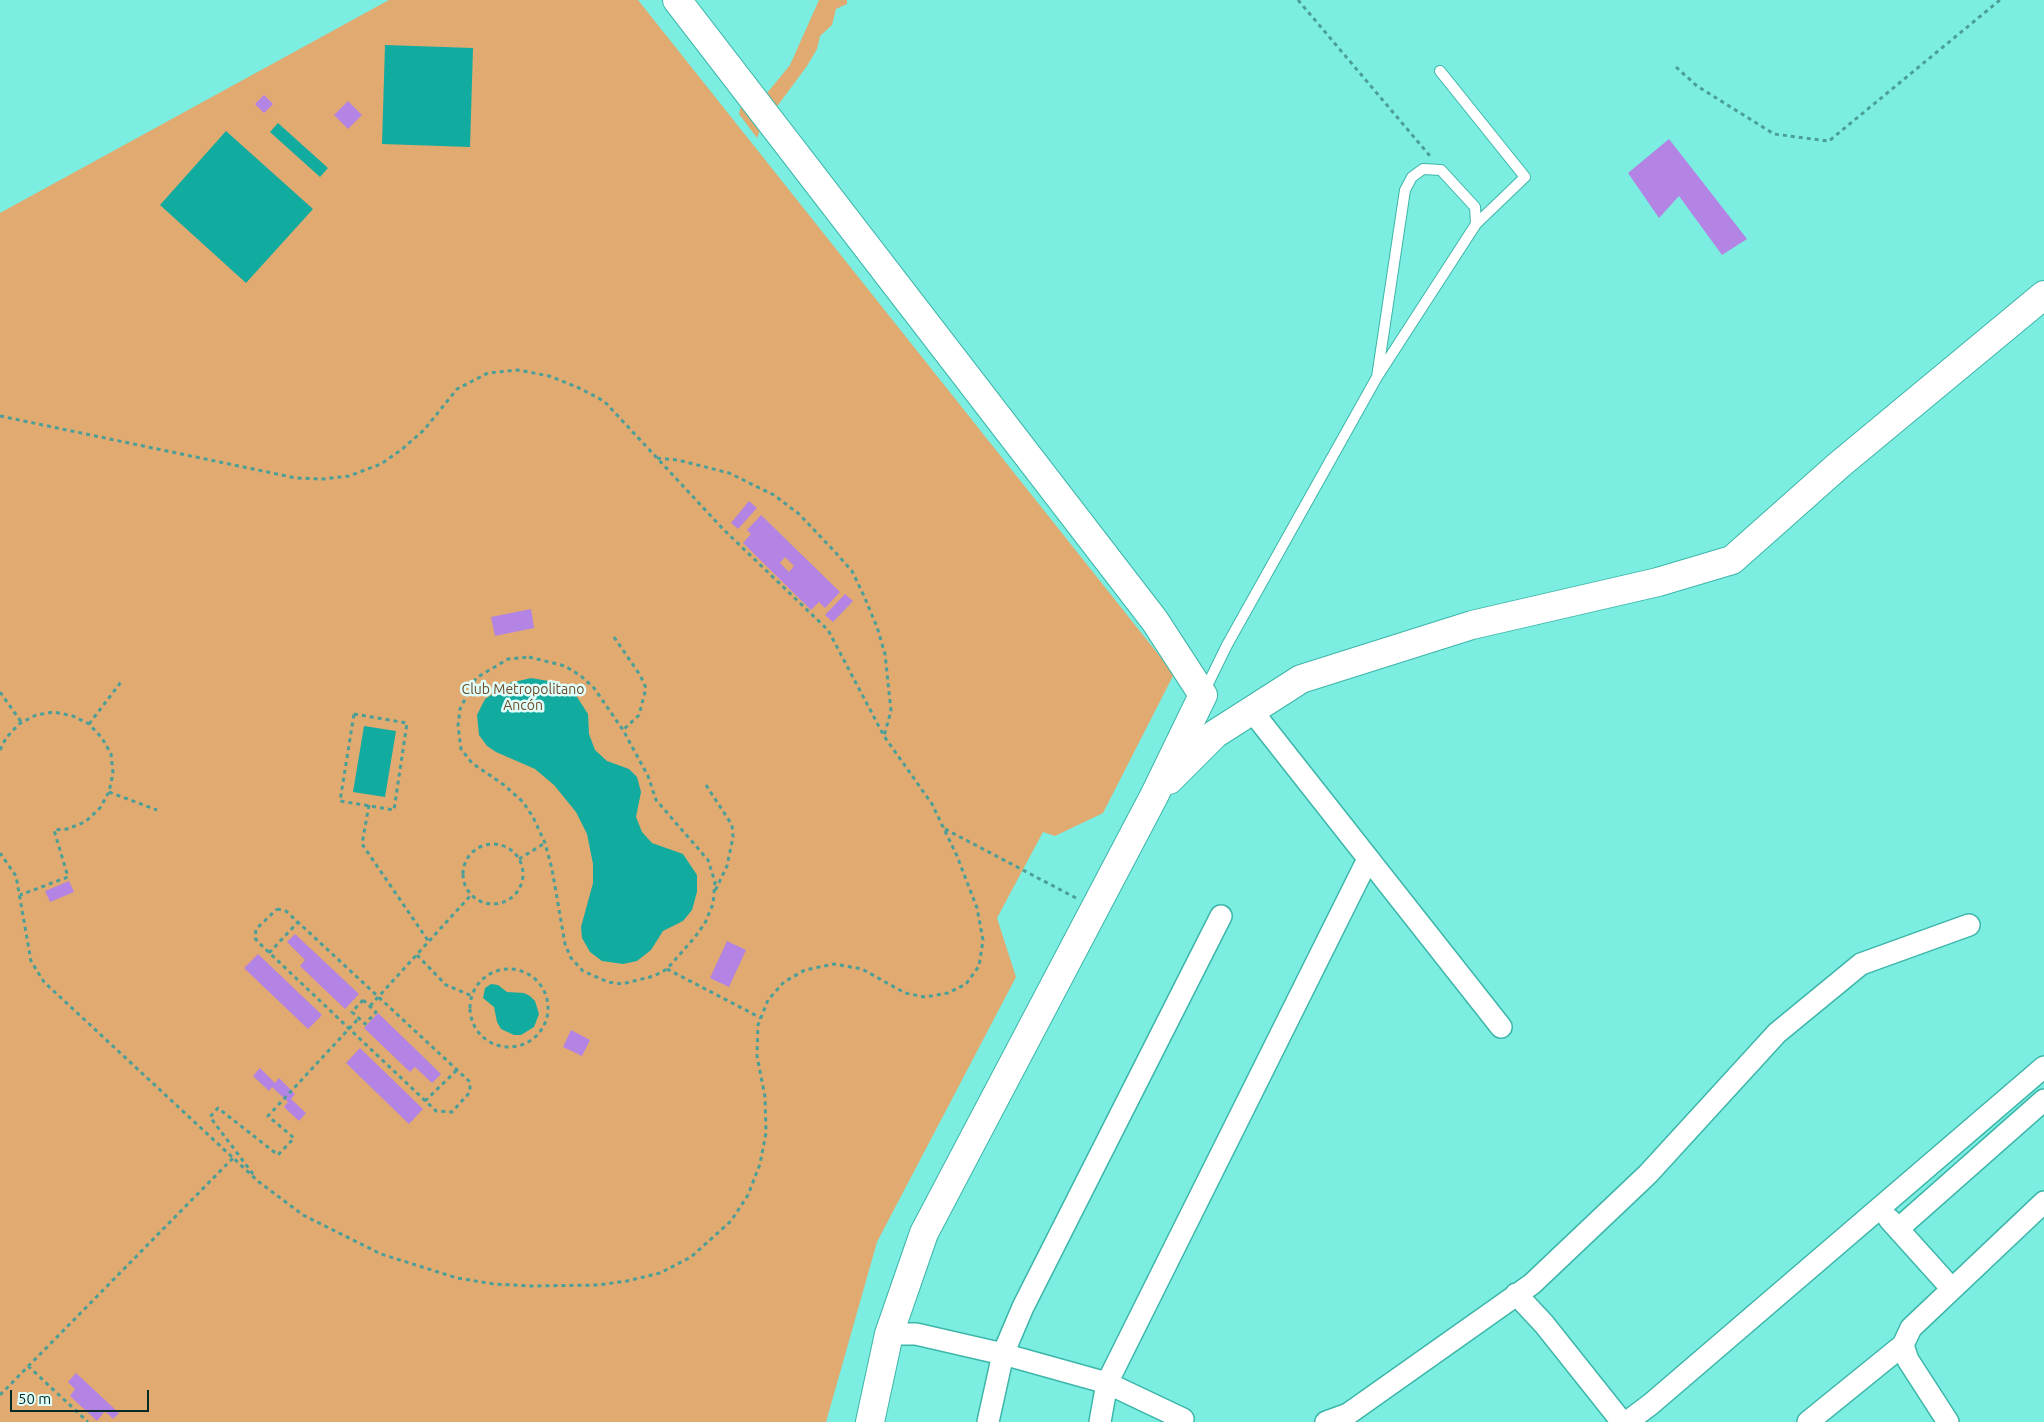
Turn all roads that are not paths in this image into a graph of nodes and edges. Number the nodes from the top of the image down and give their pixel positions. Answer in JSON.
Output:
{"nodes":[{"id":1,"x":677,"y":0,"type":"edge"},
{"id":2,"x":1440,"y":71,"type":"dead end"},
{"id":3,"x":1476,"y":224,"type":"junction"},
{"id":4,"x":2044,"y":295,"type":"edge"},
{"id":5,"x":1378,"y":377,"type":"junction"},
{"id":6,"x":1202,"y":695,"type":"junction"},
{"id":7,"x":1252,"y":711,"type":"junction"},
{"id":8,"x":1154,"y":796,"type":"junction"},
{"id":9,"x":1368,"y":859,"type":"junction"},
{"id":10,"x":1221,"y":916,"type":"dead end"},
{"id":11,"x":1969,"y":924,"type":"dead end"},
{"id":12,"x":1502,"y":1027,"type":"dead end"},
{"id":13,"x":2044,"y":1067,"type":"edge"},
{"id":14,"x":2044,"y":1100,"type":"edge"},
{"id":15,"x":2044,"y":1202,"type":"edge"},
{"id":16,"x":1880,"y":1208,"type":"junction"},
{"id":17,"x":1898,"y":1229,"type":"junction"},
{"id":18,"x":1952,"y":1289,"type":"junction"},
{"id":19,"x":1516,"y":1294,"type":"junction"},
{"id":20,"x":889,"y":1334,"type":"junction"},
{"id":21,"x":1903,"y":1345,"type":"junction"},
{"id":22,"x":1004,"y":1354,"type":"junction"},
{"id":23,"x":1107,"y":1383,"type":"junction"},
{"id":24,"x":1183,"y":1419,"type":"dead end"},
{"id":25,"x":870,"y":1422,"type":"edge"},
{"id":26,"x":988,"y":1422,"type":"edge"},
{"id":27,"x":1100,"y":1422,"type":"edge"},
{"id":28,"x":1326,"y":1422,"type":"edge"},
{"id":29,"x":1622,"y":1422,"type":"edge"},
{"id":30,"x":1627,"y":1422,"type":"edge"},
{"id":31,"x":1808,"y":1422,"type":"edge"},
{"id":32,"x":1948,"y":1422,"type":"edge"}],
"edges":[{"from":1,"to":6,"type":"street"},
{"from":2,"to":3,"type":"lane"},
{"from":3,"to":5,"type":"lane"},
{"from":3,"to":5,"type":"lane"},
{"from":4,"to":7,"type":"street"},
{"from":5,"to":6,"type":"lane"},
{"from":6,"to":8,"type":"street"},
{"from":7,"to":8,"type":"street"},
{"from":7,"to":9,"type":"street"},
{"from":8,"to":20,"type":"street"},
{"from":9,"to":12,"type":"street"},
{"from":9,"to":23,"type":"street"},
{"from":10,"to":22,"type":"street"},
{"from":11,"to":19,"type":"street"},
{"from":13,"to":16,"type":"street"},
{"from":14,"to":17,"type":"street"},
{"from":15,"to":18,"type":"street"},
{"from":16,"to":17,"type":"street"},
{"from":16,"to":30,"type":"street"},
{"from":17,"to":18,"type":"street"},
{"from":18,"to":21,"type":"street"},
{"from":19,"to":28,"type":"street"},
{"from":19,"to":29,"type":"street"},
{"from":20,"to":22,"type":"street"},
{"from":20,"to":25,"type":"street"},
{"from":21,"to":31,"type":"street"},
{"from":21,"to":32,"type":"street"},
{"from":22,"to":23,"type":"street"},
{"from":22,"to":26,"type":"street"},
{"from":23,"to":24,"type":"street"},
{"from":23,"to":27,"type":"street"}]}
